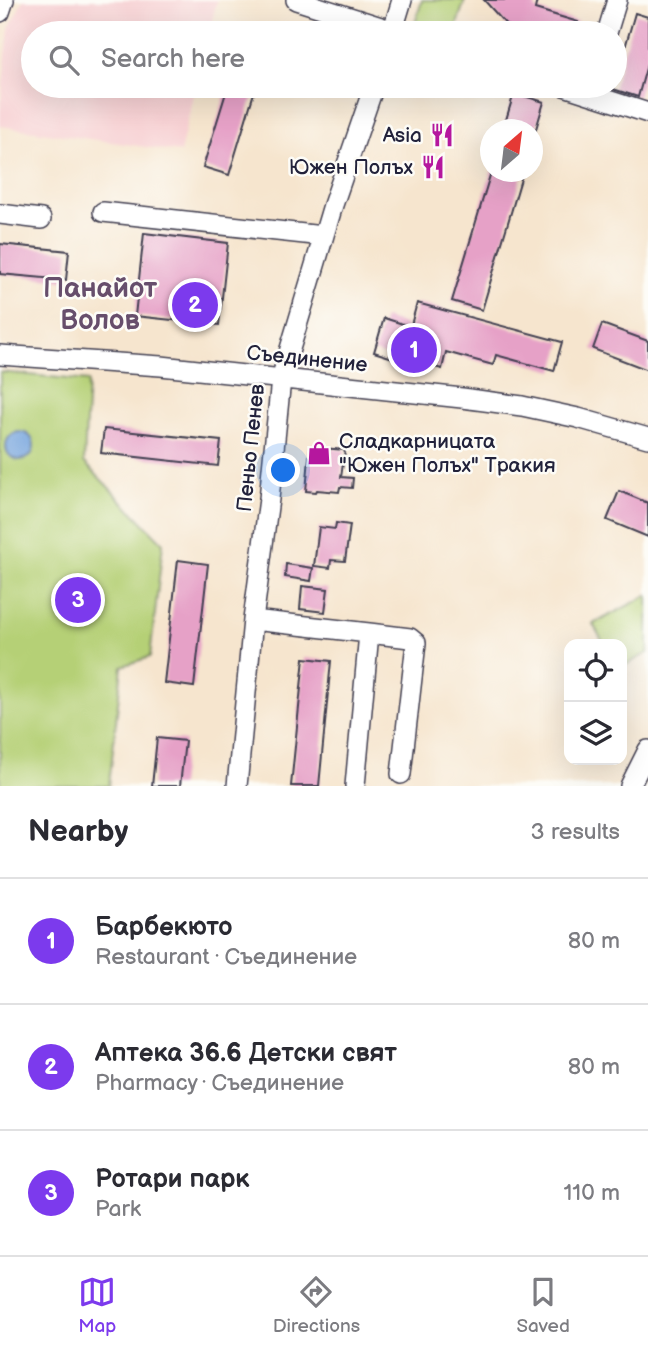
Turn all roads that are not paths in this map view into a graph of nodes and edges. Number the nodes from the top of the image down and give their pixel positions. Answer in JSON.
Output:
{"nodes":[{"id":1,"x":5,"y":0,"type":"edge"},
{"id":2,"x":296,"y":0,"type":"edge"},
{"id":3,"x":402,"y":0,"type":"edge"},
{"id":4,"x":617,"y":0,"type":"edge"},
{"id":5,"x":0,"y":12,"type":"edge"},
{"id":6,"x":361,"y":21,"type":"edge"},
{"id":7,"x":397,"y":21,"type":"edge"},
{"id":8,"x":611,"y":21,"type":"edge"},
{"id":9,"x":370,"y":98,"type":"edge"},
{"id":10,"x":610,"y":98,"type":"edge"},
{"id":11,"x":648,"y":113,"type":"edge"},
{"id":12,"x":103,"y":212,"type":"dead end"},
{"id":13,"x":0,"y":214,"type":"edge"},
{"id":14,"x":41,"y":219,"type":"dead end"},
{"id":15,"x":323,"y":236,"type":"junction"},
{"id":16,"x":0,"y":355,"type":"edge"},
{"id":17,"x":281,"y":379,"type":"junction"},
{"id":18,"x":648,"y":438,"type":"edge"},
{"id":19,"x":253,"y":620,"type":"junction"},
{"id":20,"x":369,"y":633,"type":"junction"},
{"id":21,"x":648,"y":750,"type":"edge"},
{"id":22,"x":401,"y":774,"type":"dead end"},
{"id":23,"x":237,"y":786,"type":"edge"},
{"id":24,"x":355,"y":786,"type":"edge"},
{"id":25,"x":630,"y":786,"type":"edge"}],
"edges":[{"from":1,"to":5,"type":"street"},
{"from":2,"to":6,"type":"street"},
{"from":3,"to":7,"type":"street"},
{"from":4,"to":8,"type":"street"},
{"from":9,"to":15,"type":"street","name":"Пеньо Пенев"},
{"from":10,"to":11,"type":"street"},
{"from":12,"to":15,"type":"street"},
{"from":13,"to":14,"type":"street"},
{"from":15,"to":17,"type":"street","name":"Пеньо Пенев"},
{"from":16,"to":17,"type":"street","name":"Съединение"},
{"from":17,"to":18,"type":"street","name":"Съединение"},
{"from":17,"to":19,"type":"street","name":"Пеньо Пенев"},
{"from":19,"to":20,"type":"street"},
{"from":19,"to":23,"type":"street","name":"Пеньо Пенев"},
{"from":20,"to":22,"type":"street"},
{"from":20,"to":24,"type":"street"},
{"from":21,"to":25,"type":"street"}]}
